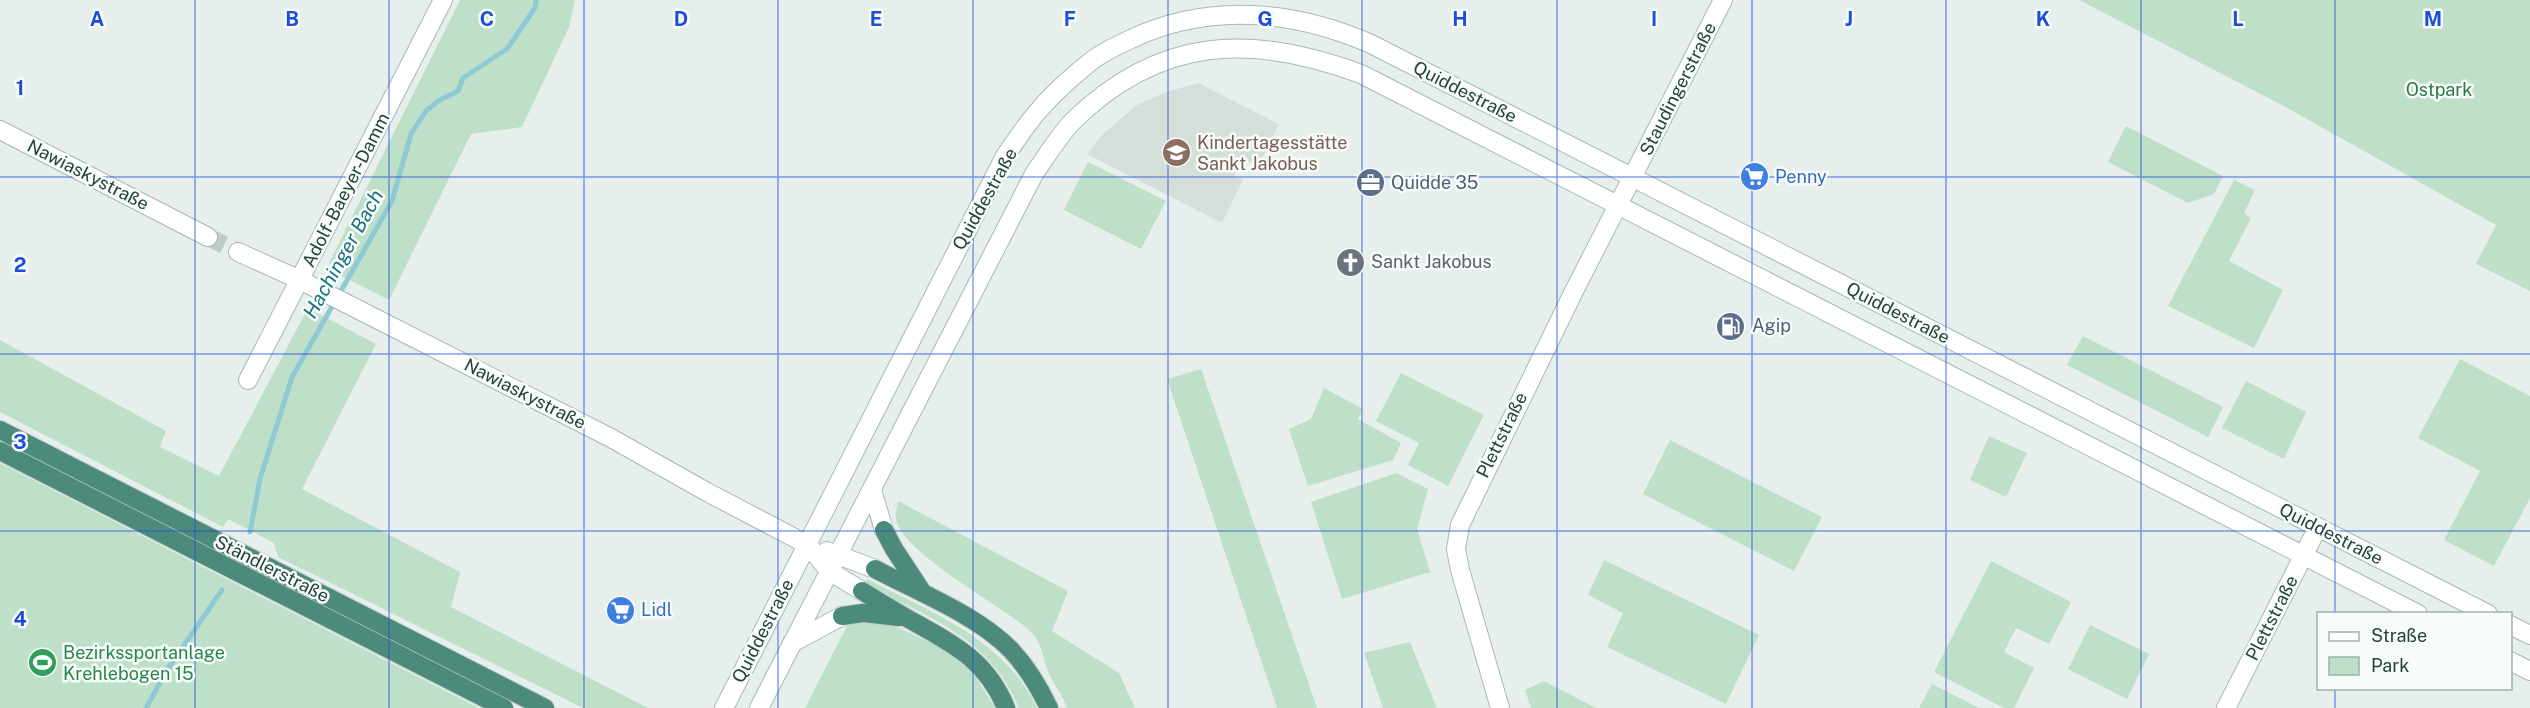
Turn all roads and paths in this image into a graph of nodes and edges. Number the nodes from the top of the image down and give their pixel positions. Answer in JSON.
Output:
{"nodes":[{"id":1,"x":443,"y":0,"type":"edge"},
{"id":2,"x":1723,"y":0,"type":"edge"},
{"id":3,"x":0,"y":130,"type":"edge"},
{"id":4,"x":1632,"y":178,"type":"junction"},
{"id":5,"x":1619,"y":205,"type":"junction"},
{"id":6,"x":208,"y":237,"type":"tunnel mouth"},
{"id":7,"x":238,"y":252,"type":"tunnel mouth"},
{"id":8,"x":300,"y":280,"type":"junction"},
{"id":9,"x":248,"y":380,"type":"dead end"},
{"id":10,"x":0,"y":430,"type":"edge"},
{"id":11,"x":0,"y":451,"type":"edge"},
{"id":12,"x":872,"y":490,"type":"junction"},
{"id":13,"x":2318,"y":527,"type":"junction"},
{"id":14,"x":884,"y":530,"type":"joint"},
{"id":15,"x":808,"y":545,"type":"junction"},
{"id":16,"x":838,"y":554,"type":"junction"},
{"id":17,"x":2304,"y":555,"type":"junction"},
{"id":18,"x":875,"y":569,"type":"joint"},
{"id":19,"x":829,"y":572,"type":"junction"},
{"id":20,"x":862,"y":591,"type":"joint"},
{"id":21,"x":924,"y":595,"type":"junction"},
{"id":22,"x":2414,"y":612,"type":"edge"},
{"id":23,"x":2484,"y":612,"type":"edge"},
{"id":24,"x":842,"y":616,"type":"joint"},
{"id":25,"x":907,"y":618,"type":"junction"},
{"id":26,"x":2512,"y":626,"type":"edge"},
{"id":27,"x":2530,"y":635,"type":"edge"},
{"id":28,"x":792,"y":643,"type":"junction"},
{"id":29,"x":2512,"y":662,"type":"edge"},
{"id":30,"x":2530,"y":671,"type":"edge"},
{"id":31,"x":504,"y":708,"type":"edge"},
{"id":32,"x":544,"y":708,"type":"edge"},
{"id":33,"x":724,"y":708,"type":"edge"},
{"id":34,"x":759,"y":708,"type":"edge"},
{"id":35,"x":1006,"y":708,"type":"edge"},
{"id":36,"x":1049,"y":708,"type":"edge"},
{"id":37,"x":1500,"y":708,"type":"edge"},
{"id":38,"x":2226,"y":708,"type":"edge"}],
"edges":[{"from":1,"to":8,"type":"main road","name":"Adolf-Baeyer-Damm"},
{"from":2,"to":4,"type":"main road","name":"Staudingerstraße"},
{"from":3,"to":6,"type":"main road","name":"Nawiaskystraße"},
{"from":4,"to":5,"type":"main road","name":"Plettstraße"},
{"from":4,"to":13,"type":"main road","name":"Quiddestraße"},
{"from":4,"to":15,"type":"main road","name":"Quiddestraße"},
{"from":5,"to":12,"type":"main road","name":"Quiddestraße"},
{"from":5,"to":17,"type":"main road","name":"Quiddestraße"},
{"from":5,"to":37,"type":"main road","name":"Plettstraße"},
{"from":7,"to":8,"type":"main road","name":"Nawiaskystraße"},
{"from":8,"to":9,"type":"main road","name":"Adolf-Baeyer-Damm"},
{"from":8,"to":15,"type":"main road","name":"Nawiaskystraße"},
{"from":10,"to":32,"type":"highway","name":"Ständlerstraße"},
{"from":11,"to":31,"type":"highway","name":"Ständlerstraße"},
{"from":12,"to":14,"type":"main road"},
{"from":12,"to":16,"type":"main road","name":"Quiddestraße"},
{"from":13,"to":17,"type":"main road","name":"Plettstraße"},
{"from":13,"to":23,"type":"main road","name":"Quiddestraße"},
{"from":14,"to":21,"type":"highway"},
{"from":15,"to":16,"type":"main road"},
{"from":15,"to":19,"type":"main road"},
{"from":15,"to":33,"type":"main road","name":"Quiddestraße"},
{"from":16,"to":18,"type":"main road"},
{"from":16,"to":19,"type":"main road","name":"Quiddestraße"},
{"from":17,"to":22,"type":"main road","name":"Quiddestraße"},
{"from":17,"to":38,"type":"main road","name":"Plettstraße"},
{"from":18,"to":21,"type":"highway"},
{"from":19,"to":20,"type":"main road"},
{"from":19,"to":28,"type":"main road","name":"Quiddestraße"},
{"from":20,"to":25,"type":"highway"},
{"from":21,"to":36,"type":"highway"},
{"from":24,"to":25,"type":"highway"},
{"from":24,"to":28,"type":"main road"},
{"from":25,"to":35,"type":"highway"},
{"from":26,"to":27,"type":"main road"},
{"from":28,"to":34,"type":"main road","name":"Quiddestraße"},
{"from":29,"to":30,"type":"main road"}]}
